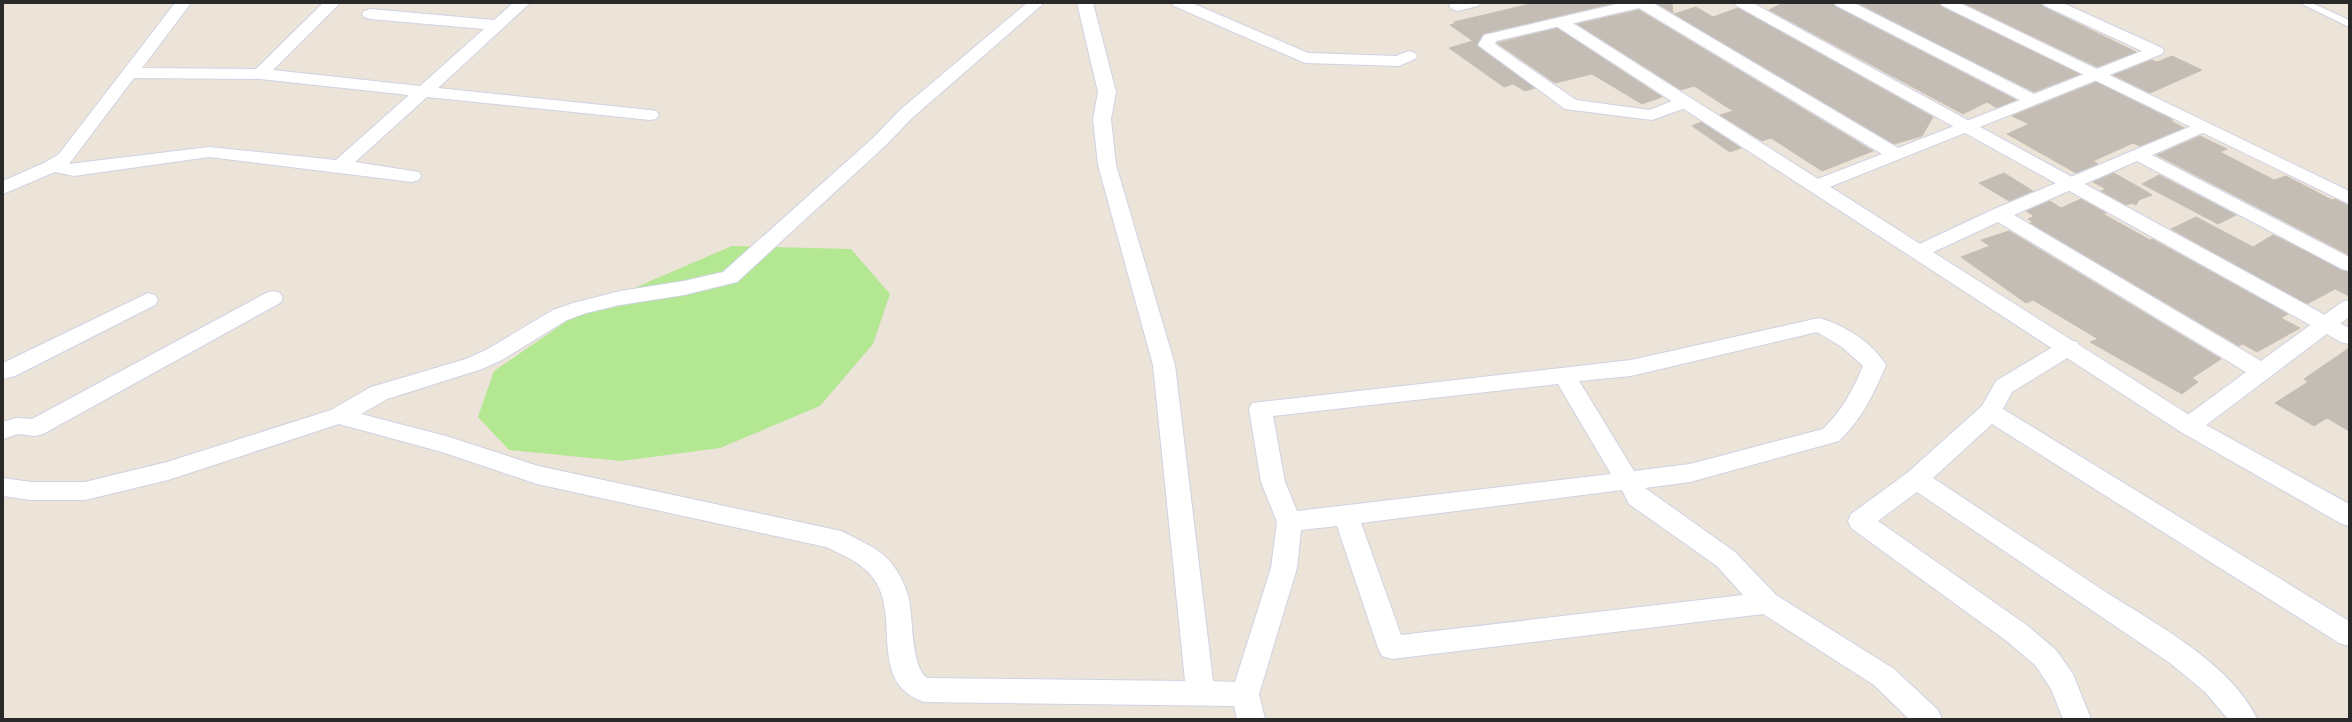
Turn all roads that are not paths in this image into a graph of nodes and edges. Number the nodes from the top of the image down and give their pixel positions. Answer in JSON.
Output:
{"nodes":[{"id":1,"x":183,"y":3,"type":"edge"},
{"id":2,"x":332,"y":3,"type":"edge"},
{"id":3,"x":522,"y":3,"type":"edge"},
{"id":4,"x":1036,"y":3,"type":"edge"},
{"id":5,"x":1085,"y":3,"type":"edge"},
{"id":6,"x":1179,"y":3,"type":"edge"},
{"id":7,"x":1473,"y":3,"type":"edge"},
{"id":8,"x":1641,"y":3,"type":"edge"},
{"id":9,"x":1742,"y":3,"type":"edge"},
{"id":10,"x":1842,"y":3,"type":"edge"},
{"id":11,"x":1948,"y":3,"type":"edge"},
{"id":12,"x":2050,"y":3,"type":"edge"},
{"id":13,"x":2305,"y":3,"type":"edge"},
{"id":14,"x":1457,"y":6,"type":"dead end"},
{"id":15,"x":370,"y":14,"type":"dead end"},
{"id":16,"x":1562,"y":23,"type":"junction"},
{"id":17,"x":2349,"y":24,"type":"edge"},
{"id":18,"x":498,"y":25,"type":"junction"},
{"id":19,"x":1409,"y":56,"type":"dead end"},
{"id":20,"x":128,"y":73,"type":"junction"},
{"id":21,"x":260,"y":74,"type":"junction"},
{"id":22,"x":2097,"y":76,"type":"junction"},
{"id":23,"x":426,"y":91,"type":"junction"},
{"id":24,"x":2032,"y":100,"type":"junction"},
{"id":25,"x":1685,"y":102,"type":"junction"},
{"id":26,"x":650,"y":115,"type":"dead end"},
{"id":27,"x":2202,"y":126,"type":"junction"},
{"id":28,"x":1968,"y":128,"type":"junction"},
{"id":29,"x":2137,"y":154,"type":"junction"},
{"id":30,"x":1896,"y":155,"type":"junction"},
{"id":31,"x":53,"y":166,"type":"junction"},
{"id":32,"x":340,"y":166,"type":"junction"},
{"id":33,"x":412,"y":176,"type":"dead end"},
{"id":34,"x":2070,"y":184,"type":"junction"},
{"id":35,"x":1817,"y":186,"type":"junction"},
{"id":36,"x":3,"y":188,"type":"edge"},
{"id":37,"x":2349,"y":198,"type":"edge"},
{"id":38,"x":1999,"y":214,"type":"junction"},
{"id":39,"x":1920,"y":251,"type":"junction"},
{"id":40,"x":2349,"y":265,"type":"edge"},
{"id":41,"x":273,"y":298,"type":"dead end"},
{"id":42,"x":148,"y":300,"type":"dead end"},
{"id":43,"x":2349,"y":307,"type":"edge"},
{"id":44,"x":2325,"y":325,"type":"junction"},
{"id":45,"x":2349,"y":337,"type":"edge"},
{"id":46,"x":2069,"y":347,"type":"junction"},
{"id":47,"x":3,"y":371,"type":"edge"},
{"id":48,"x":2261,"y":371,"type":"junction"},
{"id":49,"x":1564,"y":375,"type":"junction"},
{"id":50,"x":1990,"y":412,"type":"junction"},
{"id":51,"x":339,"y":416,"type":"junction"},
{"id":52,"x":2189,"y":426,"type":"junction"},
{"id":53,"x":3,"y":431,"type":"edge"},
{"id":54,"x":1916,"y":479,"type":"junction"},
{"id":55,"x":1628,"y":481,"type":"junction"},
{"id":56,"x":3,"y":487,"type":"edge"},
{"id":57,"x":1346,"y":516,"type":"junction"},
{"id":58,"x":2349,"y":516,"type":"edge"},
{"id":59,"x":1290,"y":522,"type":"junction"},
{"id":60,"x":1767,"y":603,"type":"junction"},
{"id":61,"x":2349,"y":636,"type":"edge"},
{"id":62,"x":1201,"y":694,"type":"junction"},
{"id":63,"x":1248,"y":707,"type":"edge"},
{"id":64,"x":1928,"y":719,"type":"edge"},
{"id":65,"x":2077,"y":719,"type":"edge"},
{"id":66,"x":2243,"y":719,"type":"edge"}],
"edges":[{"from":1,"to":20,"type":"street"},
{"from":2,"to":21,"type":"street"},
{"from":3,"to":18,"type":"street"},
{"from":4,"to":51,"type":"street"},
{"from":5,"to":62,"type":"street"},
{"from":6,"to":19,"type":"street"},
{"from":7,"to":14,"type":"street"},
{"from":8,"to":16,"type":"street"},
{"from":8,"to":30,"type":"street"},
{"from":9,"to":28,"type":"street"},
{"from":10,"to":24,"type":"street"},
{"from":11,"to":22,"type":"street"},
{"from":12,"to":22,"type":"street"},
{"from":13,"to":17,"type":"lane"},
{"from":15,"to":18,"type":"street"},
{"from":16,"to":25,"type":"street"},
{"from":16,"to":25,"type":"street"},
{"from":18,"to":23,"type":"street"},
{"from":20,"to":21,"type":"street"},
{"from":20,"to":31,"type":"street"},
{"from":21,"to":23,"type":"street"},
{"from":22,"to":24,"type":"street"},
{"from":22,"to":27,"type":"street"},
{"from":23,"to":26,"type":"street"},
{"from":23,"to":32,"type":"street"},
{"from":24,"to":28,"type":"street"},
{"from":25,"to":35,"type":"street"},
{"from":27,"to":29,"type":"street"},
{"from":27,"to":37,"type":"street"},
{"from":28,"to":30,"type":"street"},
{"from":28,"to":34,"type":"street"},
{"from":29,"to":34,"type":"street"},
{"from":29,"to":40,"type":"street"},
{"from":30,"to":35,"type":"street"},
{"from":31,"to":32,"type":"street"},
{"from":31,"to":36,"type":"street"},
{"from":32,"to":33,"type":"street"},
{"from":34,"to":38,"type":"street"},
{"from":34,"to":44,"type":"street"},
{"from":35,"to":39,"type":"street"},
{"from":38,"to":39,"type":"street"},
{"from":38,"to":48,"type":"street"},
{"from":39,"to":46,"type":"street"},
{"from":41,"to":53,"type":"street"},
{"from":42,"to":47,"type":"street"},
{"from":43,"to":44,"type":"street"},
{"from":44,"to":45,"type":"street"},
{"from":44,"to":48,"type":"street"},
{"from":46,"to":50,"type":"street"},
{"from":46,"to":52,"type":"street"},
{"from":48,"to":52,"type":"street"},
{"from":49,"to":55,"type":"street"},
{"from":49,"to":55,"type":"street"},
{"from":49,"to":59,"type":"street"},
{"from":50,"to":54,"type":"street"},
{"from":50,"to":61,"type":"street"},
{"from":51,"to":56,"type":"street"},
{"from":51,"to":62,"type":"street"},
{"from":52,"to":58,"type":"street"},
{"from":54,"to":65,"type":"street"},
{"from":54,"to":66,"type":"street"},
{"from":55,"to":57,"type":"street"},
{"from":55,"to":60,"type":"street"},
{"from":57,"to":59,"type":"street"},
{"from":57,"to":60,"type":"street"},
{"from":59,"to":63,"type":"street"},
{"from":60,"to":64,"type":"street"},
{"from":62,"to":63,"type":"street"}]}
